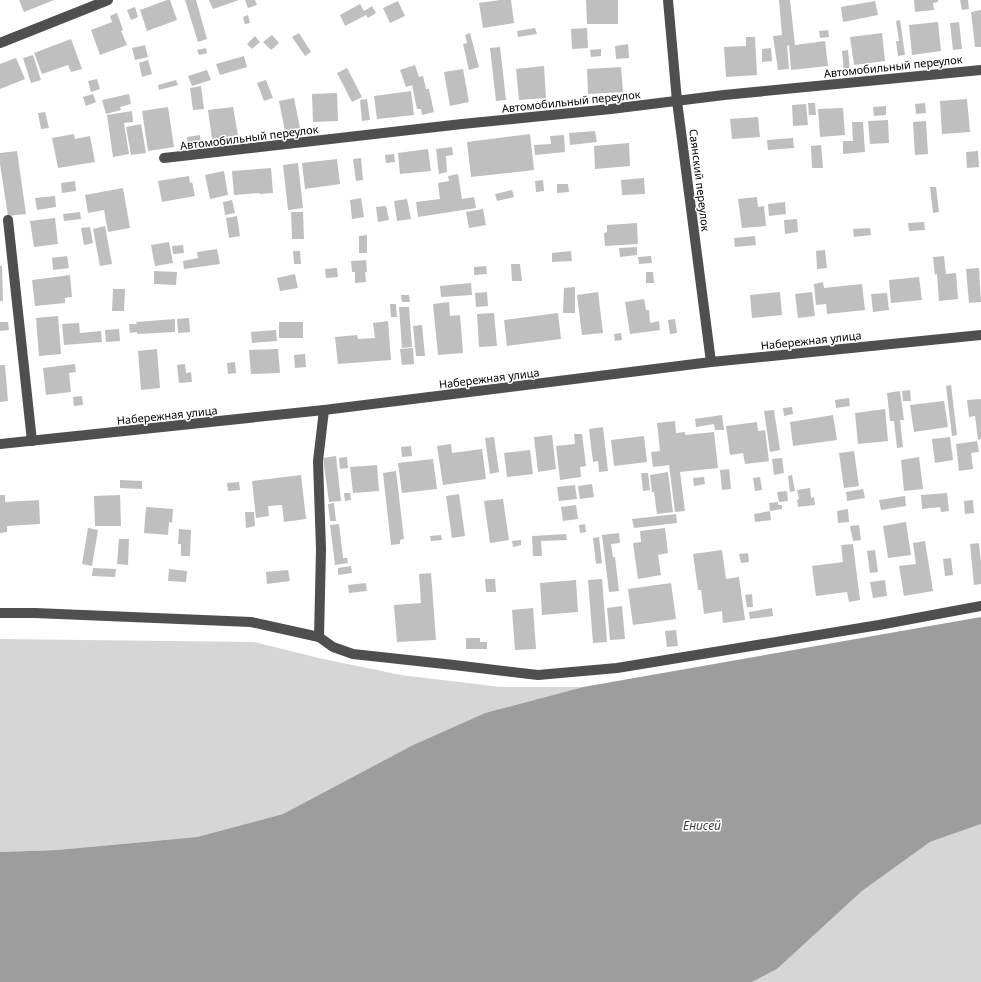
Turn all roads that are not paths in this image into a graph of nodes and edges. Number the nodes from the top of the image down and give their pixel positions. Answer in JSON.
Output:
{"nodes":[{"id":1,"x":108,"y":0,"type":"edge"},
{"id":2,"x":668,"y":0,"type":"edge"},
{"id":3,"x":0,"y":44,"type":"edge"},
{"id":4,"x":981,"y":70,"type":"edge"},
{"id":5,"x":677,"y":101,"type":"junction"},
{"id":6,"x":164,"y":158,"type":"dead end"},
{"id":7,"x":8,"y":220,"type":"dead end"},
{"id":8,"x":981,"y":335,"type":"edge"},
{"id":9,"x":711,"y":362,"type":"junction"},
{"id":10,"x":324,"y":410,"type":"junction"},
{"id":11,"x":32,"y":441,"type":"junction"},
{"id":12,"x":0,"y":444,"type":"edge"},
{"id":13,"x":981,"y":606,"type":"edge"},
{"id":14,"x":0,"y":613,"type":"edge"},
{"id":15,"x":319,"y":637,"type":"junction"}],
"edges":[{"from":1,"to":3,"type":"street"},
{"from":2,"to":5,"type":"street","name":"Саянский переулок"},
{"from":4,"to":5,"type":"street","name":"Автомобильный переулок"},
{"from":5,"to":6,"type":"street","name":"Автомобильный переулок"},
{"from":5,"to":9,"type":"street","name":"Саянский переулок"},
{"from":7,"to":11,"type":"street"},
{"from":8,"to":9,"type":"street","name":"Набережная улица"},
{"from":9,"to":10,"type":"street","name":"Набережная улица"},
{"from":10,"to":11,"type":"street","name":"Набережная улица"},
{"from":10,"to":15,"type":"street"},
{"from":11,"to":12,"type":"street","name":"Набережная улица"},
{"from":13,"to":15,"type":"street"},
{"from":14,"to":15,"type":"street"}]}
